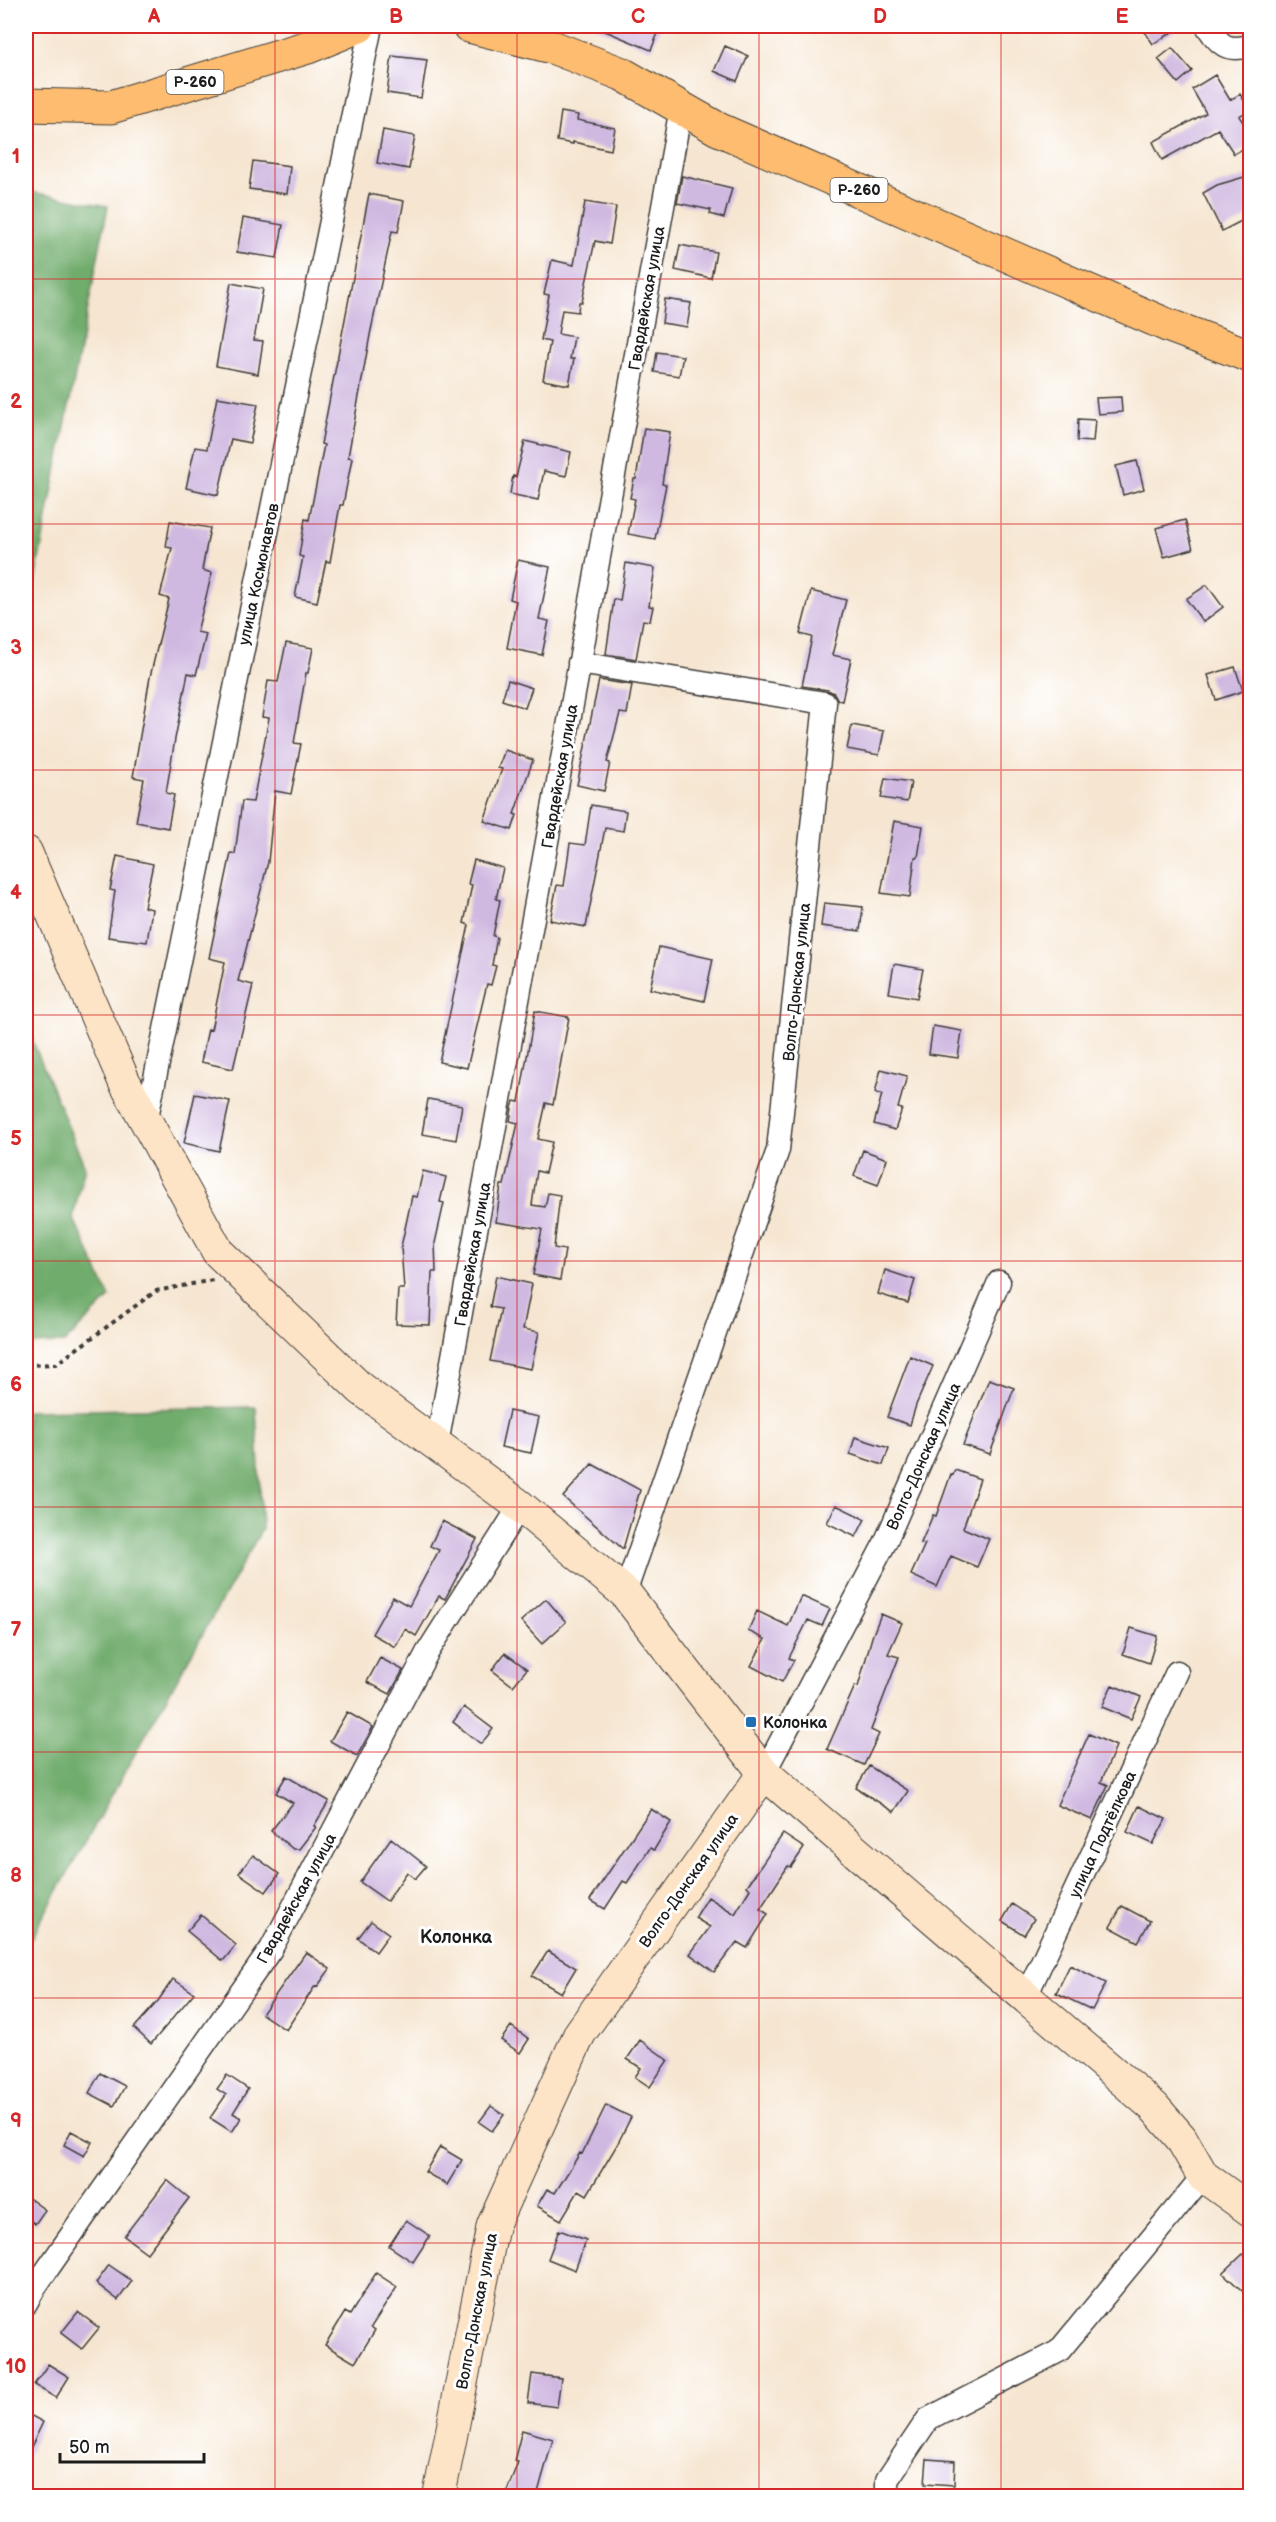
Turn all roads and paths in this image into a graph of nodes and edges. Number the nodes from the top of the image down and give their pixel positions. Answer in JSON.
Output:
{"nodes":[{"id":1,"x":359,"y":26,"type":"edge"},
{"id":2,"x":371,"y":26,"type":"edge"},
{"id":3,"x":470,"y":26,"type":"edge"},
{"id":4,"x":1207,"y":26,"type":"edge"},
{"id":5,"x":1251,"y":46,"type":"edge"},
{"id":6,"x":26,"y":105,"type":"edge"},
{"id":7,"x":681,"y":108,"type":"junction"},
{"id":8,"x":1251,"y":356,"type":"edge"},
{"id":9,"x":579,"y":663,"type":"junction"},
{"id":10,"x":26,"y":852,"type":"edge"},
{"id":11,"x":146,"y":1122,"type":"junction"},
{"id":12,"x":241,"y":1274,"type":"junction"},
{"id":13,"x":999,"y":1282,"type":"dead end"},
{"id":14,"x":26,"y":1365,"type":"edge"},
{"id":15,"x":437,"y":1444,"type":"junction"},
{"id":16,"x":520,"y":1506,"type":"junction"},
{"id":17,"x":625,"y":1593,"type":"junction"},
{"id":18,"x":1177,"y":1672,"type":"dead end"},
{"id":19,"x":764,"y":1773,"type":"junction"},
{"id":20,"x":1026,"y":1996,"type":"junction"},
{"id":21,"x":1203,"y":2176,"type":"junction"},
{"id":22,"x":1251,"y":2210,"type":"edge"},
{"id":23,"x":26,"y":2303,"type":"edge"},
{"id":24,"x":439,"y":2496,"type":"edge"},
{"id":25,"x":887,"y":2496,"type":"edge"}],
"edges":[{"from":1,"to":6,"type":"highway","number":"Р-260"},
{"from":2,"to":11,"type":"street","name":"улица Космонавтов"},
{"from":3,"to":7,"type":"highway","number":"Р-260"},
{"from":4,"to":5,"type":"street"},
{"from":7,"to":8,"type":"highway","number":"Р-260"},
{"from":7,"to":9,"type":"street","name":"Гвардейская улица"},
{"from":9,"to":15,"type":"street","name":"Гвардейская улица"},
{"from":9,"to":17,"type":"street","name":"Волго-Донская улица"},
{"from":10,"to":11,"type":"street"},
{"from":11,"to":12,"type":"street"},
{"from":12,"to":14,"type":"path"},
{"from":12,"to":15,"type":"street"},
{"from":13,"to":19,"type":"street","name":"Волго-Донская улица"},
{"from":15,"to":16,"type":"street"},
{"from":16,"to":17,"type":"street"},
{"from":16,"to":23,"type":"street","name":"Гвардейская улица"},
{"from":17,"to":19,"type":"street"},
{"from":18,"to":20,"type":"street","name":"улица Подтёлкова"},
{"from":19,"to":20,"type":"street"},
{"from":19,"to":24,"type":"street","name":"Волго-Донская улица"},
{"from":20,"to":21,"type":"street"},
{"from":21,"to":22,"type":"street"},
{"from":21,"to":25,"type":"street"}]}
